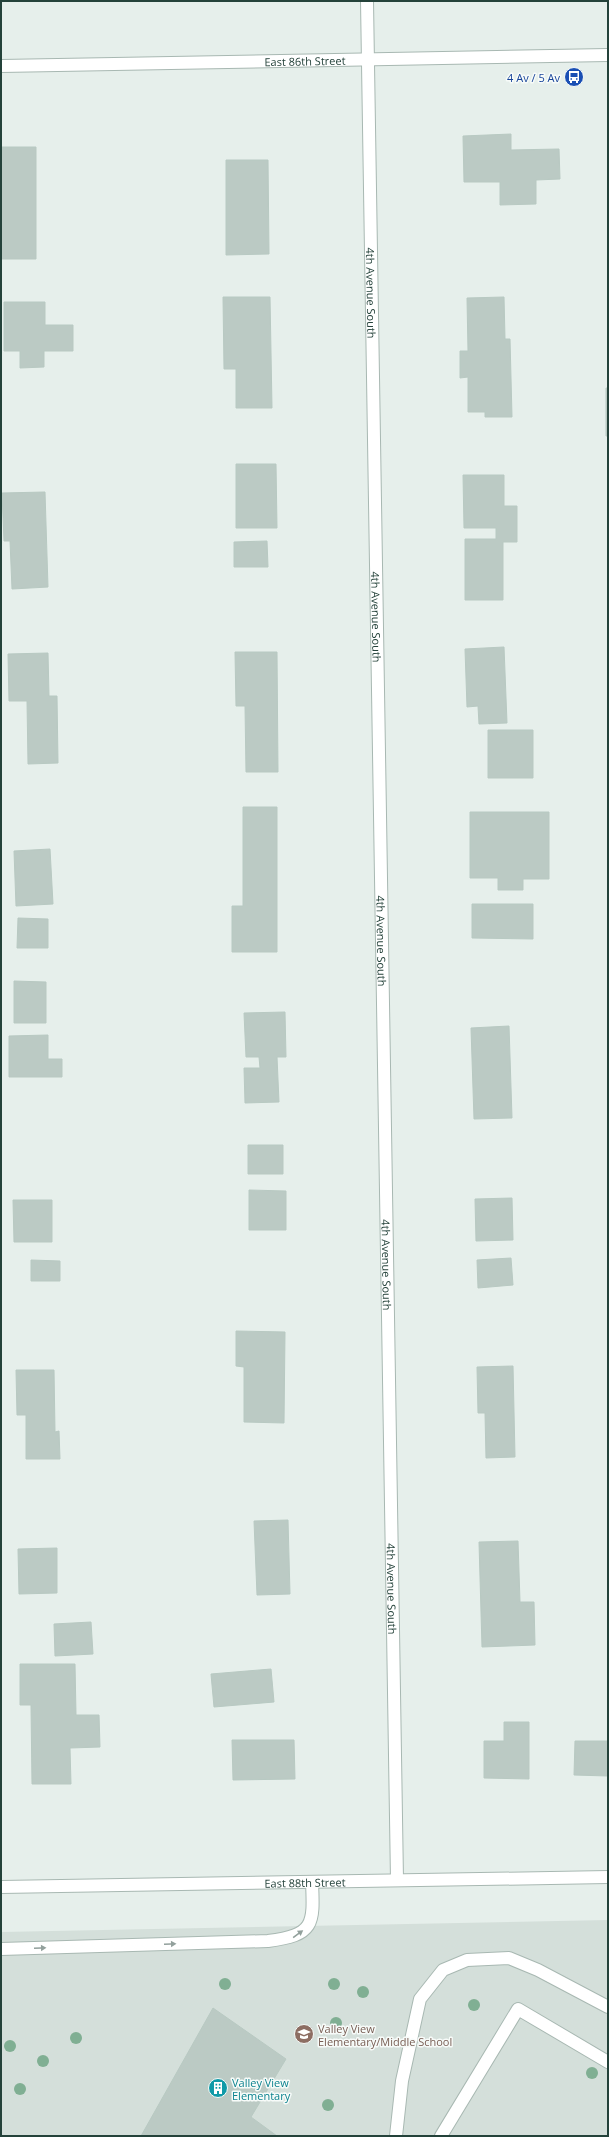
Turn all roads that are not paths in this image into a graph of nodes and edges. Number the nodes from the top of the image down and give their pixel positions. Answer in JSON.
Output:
{"nodes":[{"id":1,"x":367,"y":1,"type":"edge"},
{"id":2,"x":608,"y":56,"type":"edge"},
{"id":3,"x":368,"y":60,"type":"junction"},
{"id":4,"x":1,"y":66,"type":"edge"},
{"id":5,"x":608,"y":1876,"type":"edge"},
{"id":6,"x":397,"y":1880,"type":"junction"},
{"id":7,"x":312,"y":1882,"type":"junction"},
{"id":8,"x":1,"y":1887,"type":"edge"},
{"id":9,"x":1,"y":1949,"type":"edge"},
{"id":10,"x":608,"y":2007,"type":"edge"},
{"id":11,"x":608,"y":2062,"type":"edge"},
{"id":12,"x":396,"y":2136,"type":"edge"},
{"id":13,"x":441,"y":2136,"type":"edge"}],
"edges":[{"from":1,"to":3,"type":"street","name":"4th Avenue South"},
{"from":2,"to":3,"type":"street","name":"East 86th Street"},
{"from":3,"to":4,"type":"street","name":"East 86th Street"},
{"from":3,"to":6,"type":"street","name":"4th Avenue South"},
{"from":5,"to":6,"type":"street","name":"East 88th Street"},
{"from":6,"to":7,"type":"street","name":"East 88th Street"},
{"from":7,"to":8,"type":"street","name":"East 88th Street"},
{"from":9,"to":7,"type":"street","one_way":true},
{"from":10,"to":12,"type":"street"},
{"from":11,"to":13,"type":"street"}]}
